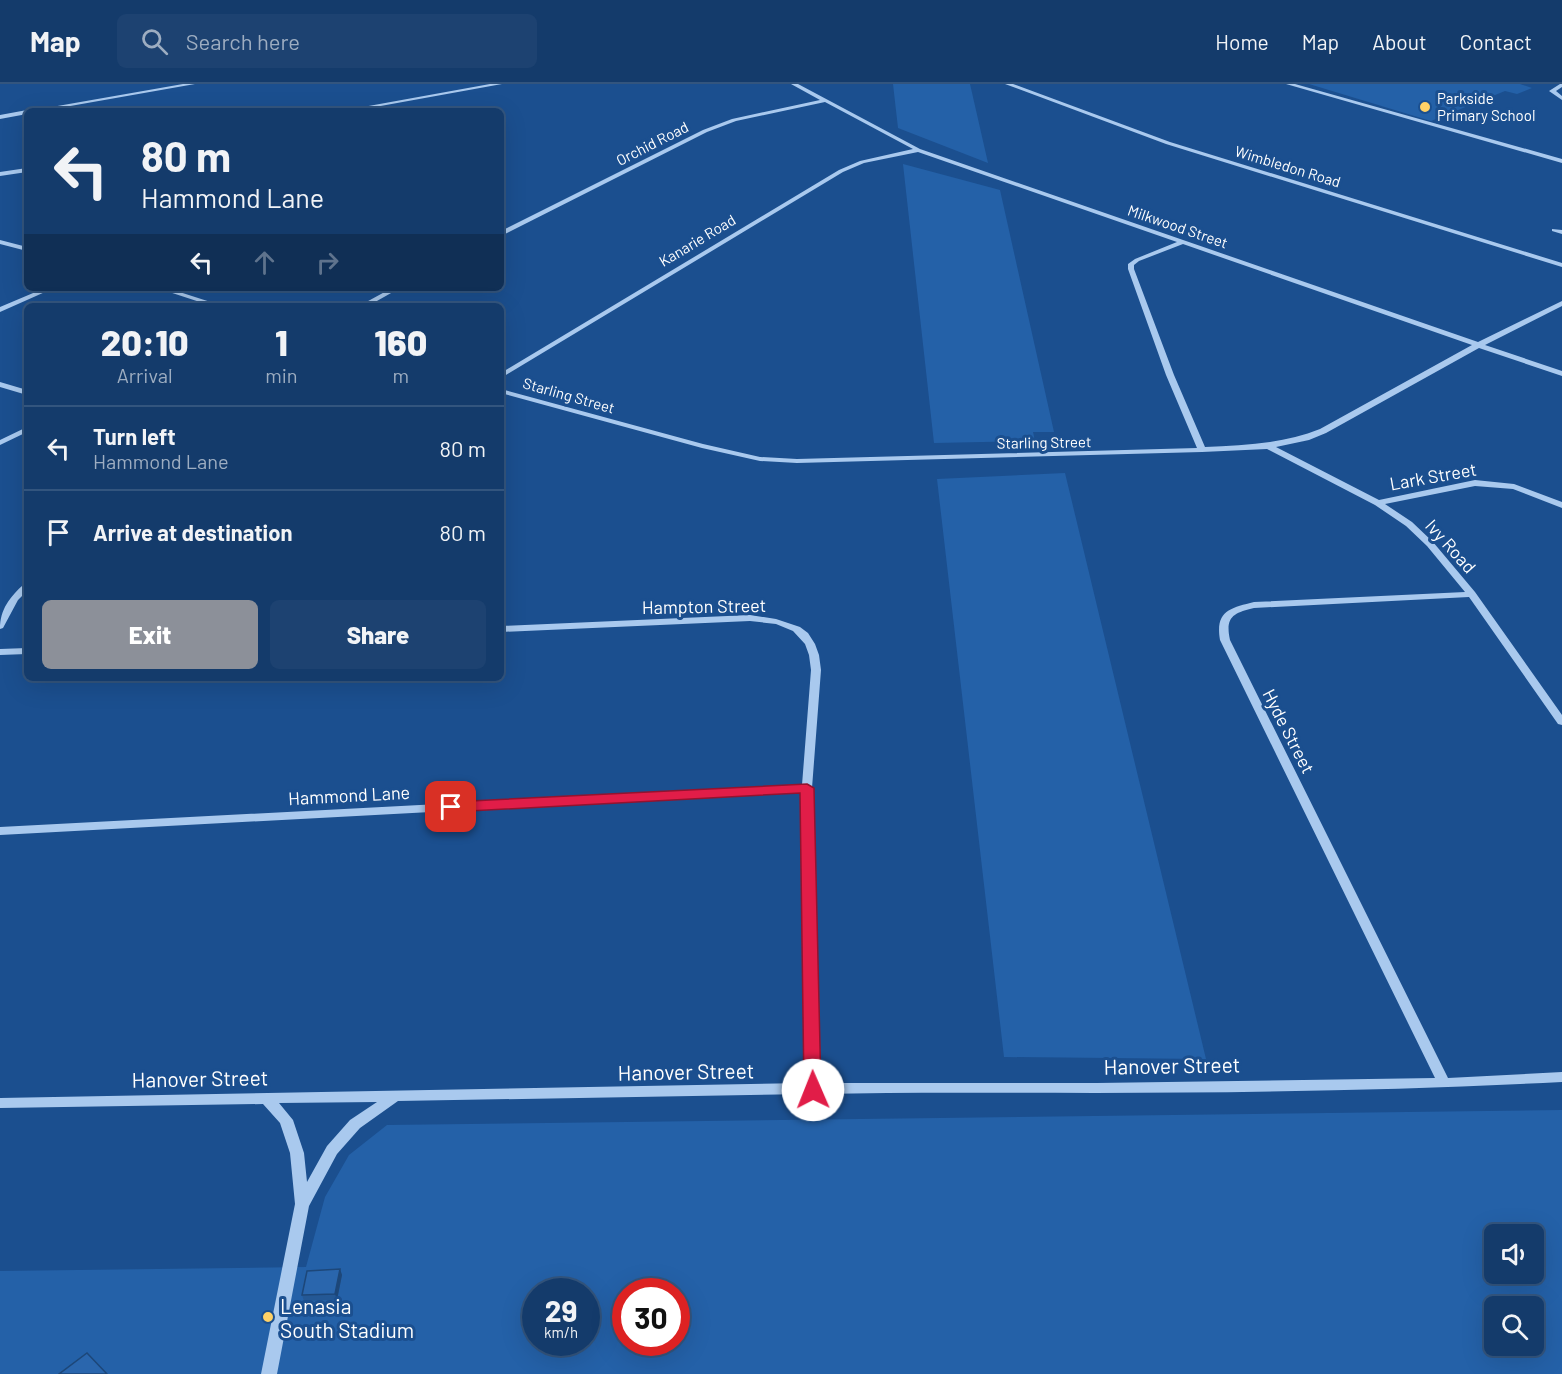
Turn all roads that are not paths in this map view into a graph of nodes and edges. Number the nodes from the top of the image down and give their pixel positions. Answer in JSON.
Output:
{"nodes":[{"id":1,"x":192,"y":84,"type":"edge"},
{"id":2,"x":499,"y":84,"type":"edge"},
{"id":3,"x":794,"y":84,"type":"edge"},
{"id":4,"x":1008,"y":84,"type":"edge"},
{"id":5,"x":1289,"y":84,"type":"edge"},
{"id":6,"x":1562,"y":85,"type":"edge"},
{"id":7,"x":1562,"y":98,"type":"edge"},
{"id":8,"x":824,"y":101,"type":"junction"},
{"id":9,"x":50,"y":108,"type":"edge"},
{"id":10,"x":361,"y":108,"type":"edge"},
{"id":11,"x":24,"y":113,"type":"edge"},
{"id":12,"x":0,"y":117,"type":"edge"},
{"id":13,"x":918,"y":150,"type":"junction"},
{"id":14,"x":1562,"y":161,"type":"edge"},
{"id":15,"x":24,"y":170,"type":"edge"},
{"id":16,"x":0,"y":174,"type":"edge"},
{"id":17,"x":1554,"y":230,"type":"dead end"},
{"id":18,"x":504,"y":232,"type":"edge"},
{"id":19,"x":1562,"y":232,"type":"edge"},
{"id":20,"x":0,"y":242,"type":"edge"},
{"id":21,"x":1183,"y":242,"type":"junction"},
{"id":22,"x":24,"y":248,"type":"edge"},
{"id":23,"x":1562,"y":265,"type":"edge"},
{"id":24,"x":44,"y":291,"type":"edge"},
{"id":25,"x":170,"y":291,"type":"edge"},
{"id":26,"x":391,"y":291,"type":"edge"},
{"id":27,"x":209,"y":303,"type":"edge"},
{"id":28,"x":369,"y":303,"type":"edge"},
{"id":29,"x":1562,"y":303,"type":"edge"},
{"id":30,"x":0,"y":310,"type":"edge"},
{"id":31,"x":1480,"y":344,"type":"junction"},
{"id":32,"x":504,"y":374,"type":"edge"},
{"id":33,"x":1562,"y":374,"type":"edge"},
{"id":34,"x":0,"y":384,"type":"edge"},
{"id":35,"x":24,"y":392,"type":"edge"},
{"id":36,"x":504,"y":392,"type":"edge"},
{"id":37,"x":24,"y":431,"type":"edge"},
{"id":38,"x":0,"y":443,"type":"edge"},
{"id":39,"x":1268,"y":446,"type":"junction"},
{"id":40,"x":1202,"y":450,"type":"junction"},
{"id":41,"x":1378,"y":502,"type":"junction"},
{"id":42,"x":1562,"y":505,"type":"edge"},
{"id":43,"x":24,"y":589,"type":"edge"},
{"id":44,"x":1472,"y":594,"type":"junction"},
{"id":45,"x":0,"y":626,"type":"edge"},
{"id":46,"x":504,"y":629,"type":"edge"},
{"id":47,"x":24,"y":651,"type":"edge"},
{"id":48,"x":0,"y":652,"type":"edge"},
{"id":49,"x":1562,"y":722,"type":"edge"},
{"id":50,"x":807,"y":788,"type":"junction"},
{"id":51,"x":0,"y":831,"type":"edge"},
{"id":52,"x":1562,"y":1077,"type":"edge"},
{"id":53,"x":1444,"y":1083,"type":"junction"},
{"id":54,"x":813,"y":1090,"type":"junction"},
{"id":55,"x":394,"y":1096,"type":"junction"},
{"id":56,"x":265,"y":1097,"type":"junction"},
{"id":57,"x":0,"y":1103,"type":"edge"},
{"id":58,"x":302,"y":1205,"type":"junction"},
{"id":59,"x":269,"y":1374,"type":"edge"}],
"edges":[{"from":1,"to":9,"type":"street"},
{"from":2,"to":10,"type":"street"},
{"from":3,"to":8,"type":"street","name":"Milkwood Street"},
{"from":4,"to":23,"type":"street","name":"Wimbledon Road"},
{"from":5,"to":14,"type":"street"},
{"from":6,"to":7,"type":"street"},
{"from":8,"to":13,"type":"street","name":"Milkwood Street"},
{"from":8,"to":18,"type":"street","name":"Orchid Road"},
{"from":11,"to":12,"type":"street"},
{"from":13,"to":21,"type":"street","name":"Milkwood Street"},
{"from":13,"to":32,"type":"street","name":"Kanarie Road"},
{"from":15,"to":16,"type":"street"},
{"from":17,"to":19,"type":"street"},
{"from":20,"to":22,"type":"street"},
{"from":21,"to":31,"type":"street","name":"Milkwood Street"},
{"from":21,"to":40,"type":"street"},
{"from":24,"to":30,"type":"street"},
{"from":25,"to":27,"type":"street"},
{"from":26,"to":28,"type":"street"},
{"from":29,"to":31,"type":"street","name":"Starling Street"},
{"from":31,"to":33,"type":"street","name":"Milkwood Street"},
{"from":31,"to":39,"type":"street","name":"Starling Street"},
{"from":34,"to":35,"type":"street"},
{"from":36,"to":40,"type":"street","name":"Starling Street"},
{"from":37,"to":38,"type":"street"},
{"from":39,"to":40,"type":"street","name":"Starling Street"},
{"from":39,"to":41,"type":"street","name":"Ivy Road"},
{"from":41,"to":42,"type":"street","name":"Lark Street"},
{"from":41,"to":44,"type":"street","name":"Ivy Road"},
{"from":43,"to":45,"type":"street"},
{"from":44,"to":49,"type":"street","name":"Ivy Road"},
{"from":44,"to":53,"type":"street","name":"Hyde Street"},
{"from":46,"to":50,"type":"street","name":"Hampton Street"},
{"from":47,"to":48,"type":"street"},
{"from":50,"to":51,"type":"street","name":"Hammond Lane"},
{"from":50,"to":54,"type":"street","name":"Hampton Street"},
{"from":52,"to":53,"type":"street","name":"Hanover Street"},
{"from":53,"to":54,"type":"street","name":"Hanover Street"},
{"from":54,"to":55,"type":"street","name":"Hanover Street"},
{"from":55,"to":56,"type":"street","name":"Hanover Street"},
{"from":55,"to":58,"type":"street"},
{"from":56,"to":57,"type":"street","name":"Hanover Street"},
{"from":56,"to":58,"type":"street"},
{"from":58,"to":59,"type":"street"}]}
